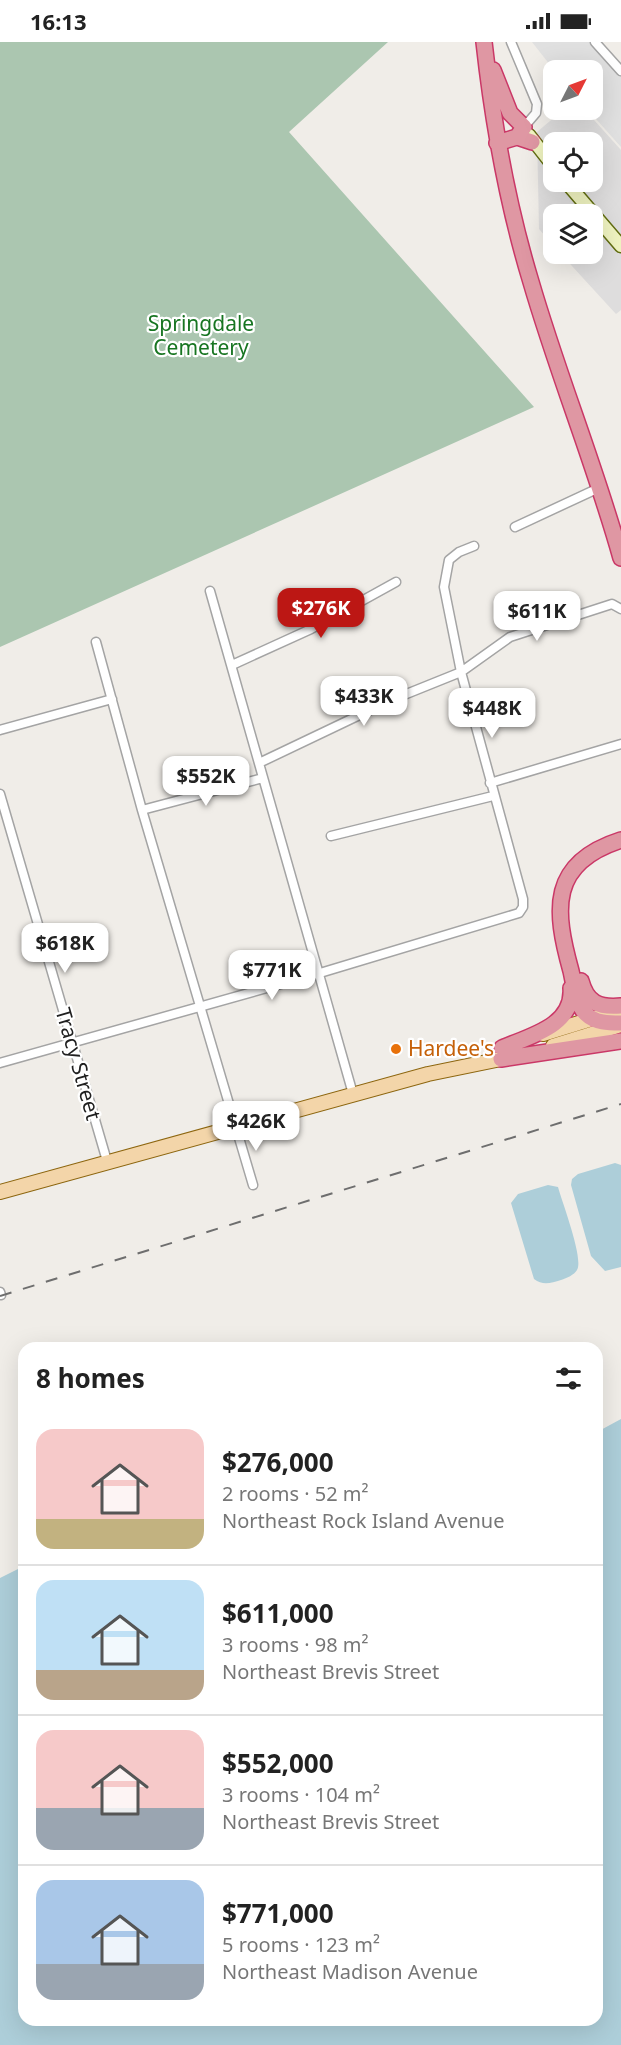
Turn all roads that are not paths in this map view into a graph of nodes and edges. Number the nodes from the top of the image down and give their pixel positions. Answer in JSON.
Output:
{"nodes":[{"id":1,"x":485,"y":42,"type":"edge"},
{"id":2,"x":511,"y":42,"type":"edge"},
{"id":3,"x":596,"y":42,"type":"edge"},
{"id":4,"x":621,"y":71,"type":"edge"},
{"id":5,"x":521,"y":132,"type":"junction"},
{"id":6,"x":532,"y":142,"type":"joint"},
{"id":7,"x":497,"y":143,"type":"junction"},
{"id":8,"x":543,"y":154,"type":"edge"},
{"id":9,"x":575,"y":192,"type":"edge"},
{"id":10,"x":621,"y":246,"type":"edge"},
{"id":11,"x":601,"y":487,"type":"junction"},
{"id":12,"x":515,"y":527,"type":"dead end"},
{"id":13,"x":621,"y":532,"type":"edge"},
{"id":14,"x":474,"y":546,"type":"dead end"},
{"id":15,"x":621,"y":558,"type":"edge"},
{"id":16,"x":396,"y":582,"type":"dead end"},
{"id":17,"x":210,"y":591,"type":"dead end"},
{"id":18,"x":619,"y":606,"type":"edge"},
{"id":19,"x":96,"y":642,"type":"dead end"},
{"id":20,"x":232,"y":665,"type":"junction"},
{"id":21,"x":461,"y":672,"type":"junction"},
{"id":22,"x":112,"y":699,"type":"junction"},
{"id":23,"x":0,"y":730,"type":"edge"},
{"id":24,"x":621,"y":744,"type":"edge"},
{"id":25,"x":259,"y":763,"type":"junction"},
{"id":26,"x":263,"y":778,"type":"junction"},
{"id":27,"x":490,"y":783,"type":"junction"},
{"id":28,"x":0,"y":794,"type":"edge"},
{"id":29,"x":493,"y":796,"type":"junction"},
{"id":30,"x":142,"y":810,"type":"junction"},
{"id":31,"x":331,"y":836,"type":"dead end"},
{"id":32,"x":621,"y":840,"type":"edge"},
{"id":33,"x":621,"y":848,"type":"edge"},
{"id":34,"x":562,"y":935,"type":"junction"},
{"id":35,"x":320,"y":973,"type":"junction"},
{"id":36,"x":200,"y":1007,"type":"junction"},
{"id":37,"x":621,"y":1008,"type":"edge"},
{"id":38,"x":592,"y":1019,"type":"junction"},
{"id":39,"x":621,"y":1024,"type":"edge"},
{"id":40,"x":621,"y":1041,"type":"edge"},
{"id":41,"x":72,"y":1043,"type":"junction"},
{"id":42,"x":502,"y":1054,"type":"junction"},
{"id":43,"x":0,"y":1063,"type":"edge"},
{"id":44,"x":353,"y":1094,"type":"junction"},
{"id":45,"x":235,"y":1126,"type":"junction"},
{"id":46,"x":107,"y":1161,"type":"junction"},
{"id":47,"x":253,"y":1185,"type":"dead end"},
{"id":48,"x":0,"y":1192,"type":"edge"}],
"edges":[{"from":1,"to":5,"type":"highway"},
{"from":1,"to":7,"type":"highway"},
{"from":2,"to":5,"type":"street"},
{"from":3,"to":4,"type":"street"},
{"from":5,"to":6,"type":"highway"},
{"from":5,"to":7,"type":"highway"},
{"from":6,"to":8,"type":"street"},
{"from":7,"to":11,"type":"highway"},
{"from":9,"to":10,"type":"street"},
{"from":11,"to":12,"type":"street"},
{"from":11,"to":13,"type":"highway"},
{"from":11,"to":15,"type":"highway"},
{"from":14,"to":21,"type":"street"},
{"from":16,"to":20,"type":"street"},
{"from":17,"to":20,"type":"street"},
{"from":18,"to":21,"type":"street"},
{"from":19,"to":22,"type":"street"},
{"from":20,"to":25,"type":"street"},
{"from":21,"to":25,"type":"street"},
{"from":21,"to":27,"type":"street"},
{"from":22,"to":23,"type":"street"},
{"from":22,"to":30,"type":"street"},
{"from":24,"to":27,"type":"street"},
{"from":25,"to":26,"type":"street"},
{"from":26,"to":30,"type":"street"},
{"from":26,"to":35,"type":"street"},
{"from":27,"to":29,"type":"street"},
{"from":28,"to":41,"type":"street","name":"Tracy Street"},
{"from":29,"to":31,"type":"street"},
{"from":29,"to":35,"type":"street"},
{"from":30,"to":36,"type":"street"},
{"from":32,"to":34,"type":"highway"},
{"from":33,"to":37,"type":"highway"},
{"from":34,"to":38,"type":"highway"},
{"from":34,"to":42,"type":"highway"},
{"from":35,"to":36,"type":"street"},
{"from":35,"to":44,"type":"street"},
{"from":36,"to":41,"type":"street"},
{"from":36,"to":45,"type":"street"},
{"from":37,"to":38,"type":"main road"},
{"from":38,"to":39,"type":"highway"},
{"from":38,"to":42,"type":"main road"},
{"from":39,"to":42,"type":"main road"},
{"from":40,"to":42,"type":"highway"},
{"from":41,"to":43,"type":"street"},
{"from":41,"to":46,"type":"street","name":"Tracy Street"},
{"from":42,"to":44,"type":"main road"},
{"from":44,"to":45,"type":"main road"},
{"from":45,"to":46,"type":"main road"},
{"from":45,"to":47,"type":"street"},
{"from":46,"to":48,"type":"main road"}]}
